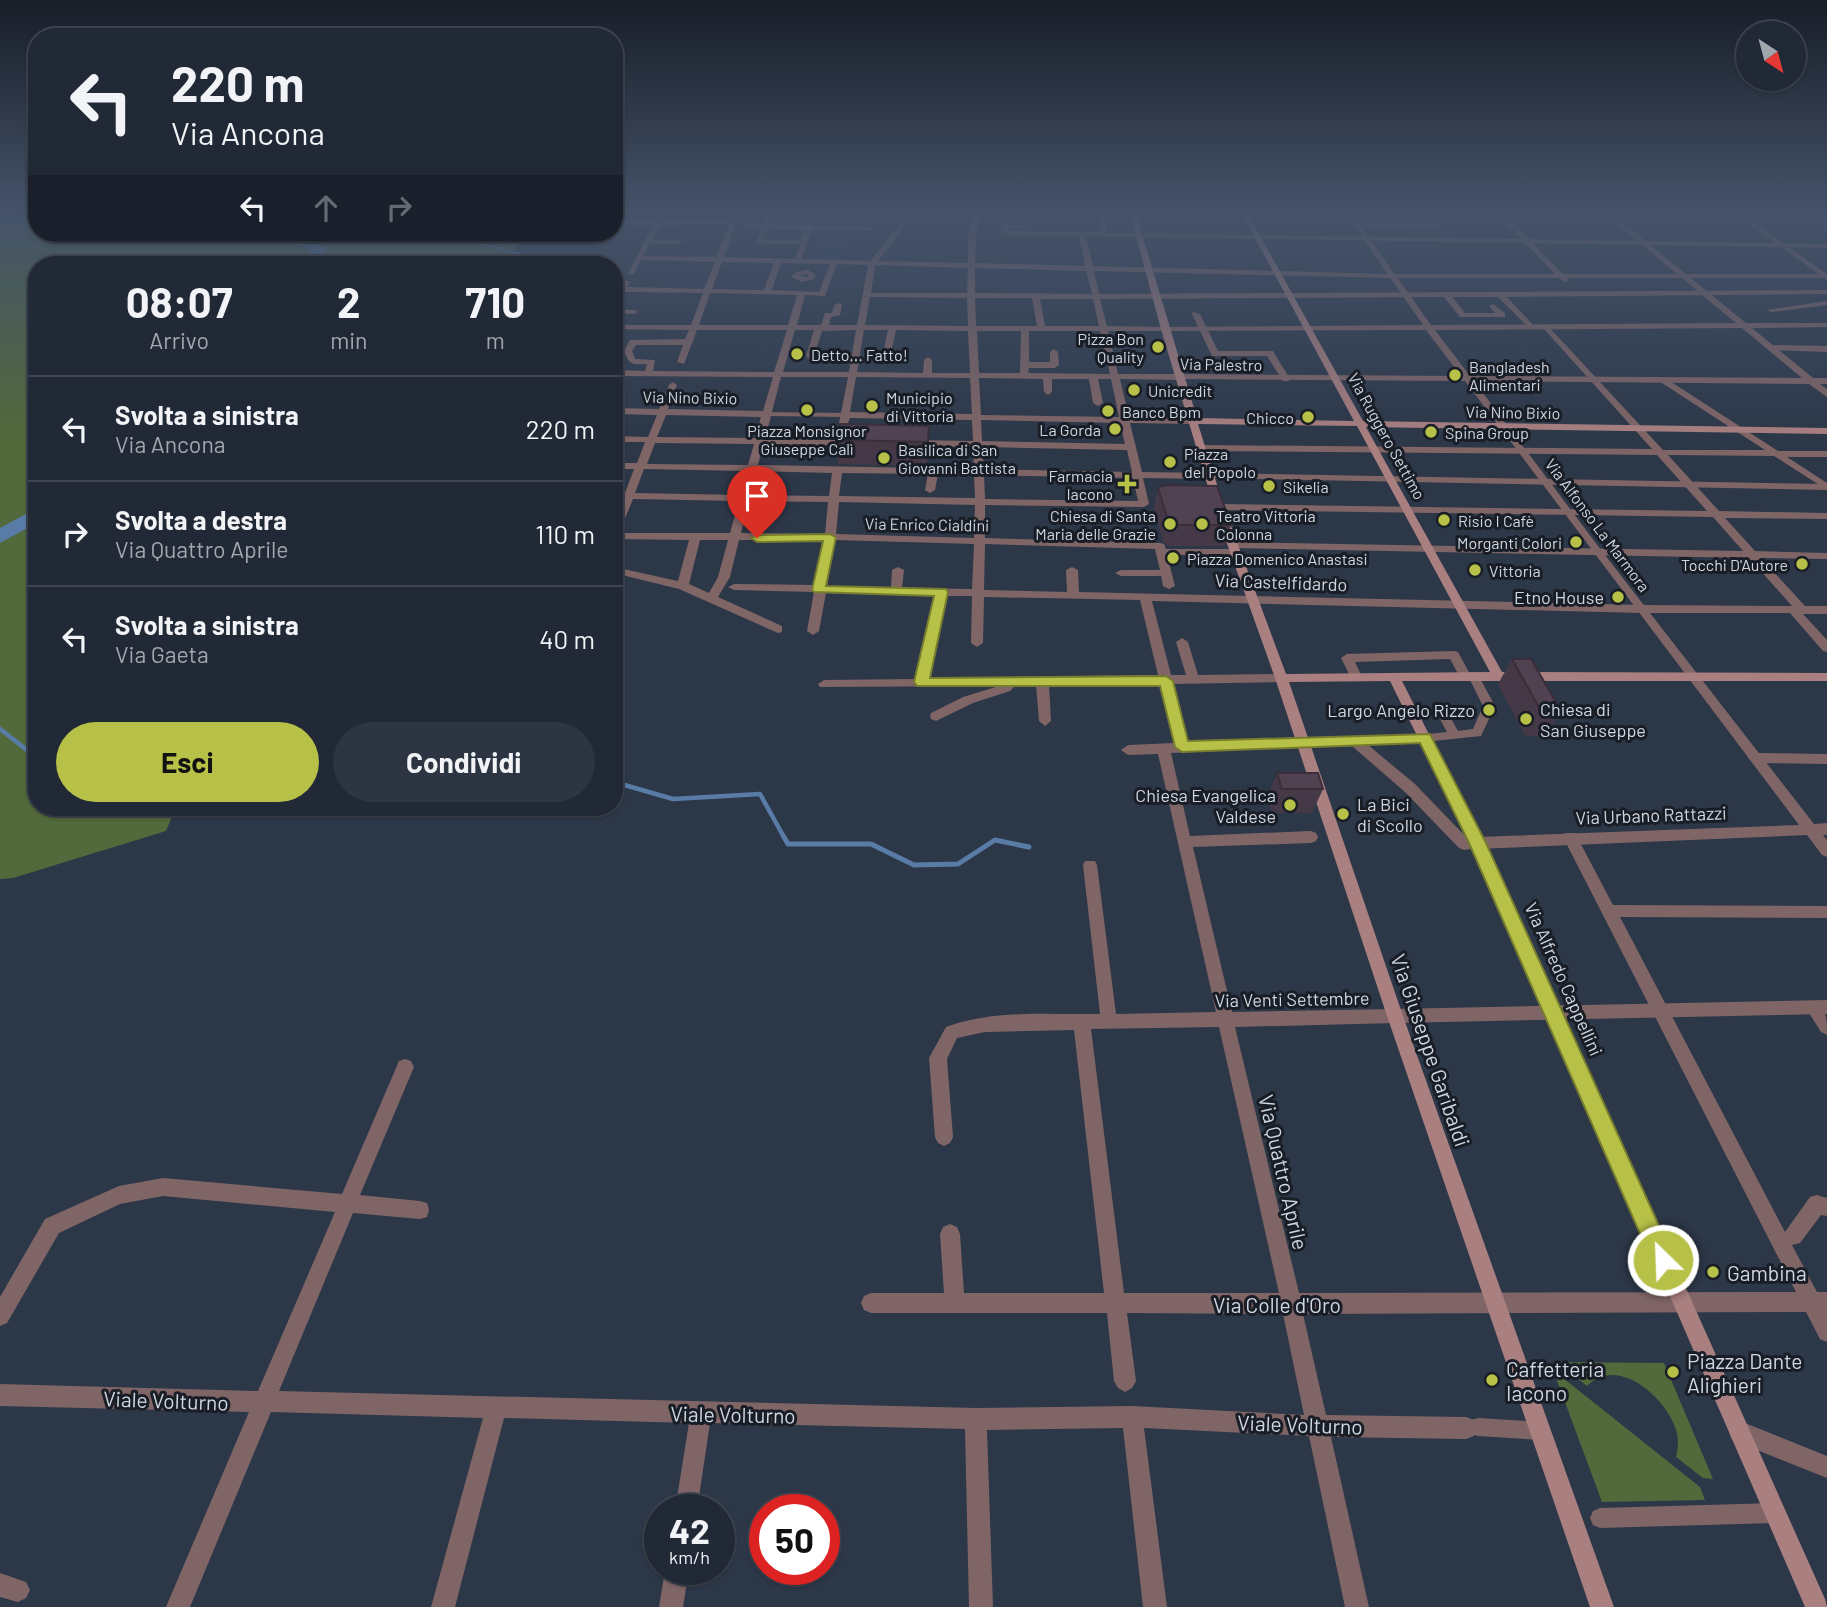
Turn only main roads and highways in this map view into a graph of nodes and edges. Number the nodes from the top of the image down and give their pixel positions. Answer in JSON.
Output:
{"nodes":[{"id":1,"x":1153,"y":289,"type":"edge"},
{"id":2,"x":1287,"y":289,"type":"edge"},
{"id":3,"x":1194,"y":420,"type":"junction"},
{"id":4,"x":1362,"y":424,"type":"junction"},
{"id":5,"x":1827,"y":431,"type":"edge"},
{"id":6,"x":1498,"y":676,"type":"junction"},
{"id":7,"x":1394,"y":677,"type":"junction"},
{"id":8,"x":1827,"y":677,"type":"edge"},
{"id":9,"x":1281,"y":678,"type":"junction"},
{"id":10,"x":1602,"y":1607,"type":"edge"},
{"id":11,"x":1817,"y":1607,"type":"edge"}],
"edges":[{"from":1,"to":3,"type":"main road"},
{"from":2,"to":4,"type":"main road","name":"Via Ruggero Settimo"},
{"from":3,"to":4,"type":"main road","name":"Via Nino Bixio"},
{"from":3,"to":9,"type":"main road","name":"Via Giuseppe Garibaldi"},
{"from":4,"to":5,"type":"main road","name":"Via Nino Bixio"},
{"from":4,"to":6,"type":"main road","name":"Via Ruggero Settimo"},
{"from":6,"to":7,"type":"main road"},
{"from":6,"to":8,"type":"main road"},
{"from":7,"to":9,"type":"main road"},
{"from":7,"to":11,"type":"main road","name":"Via Alfredo Cappellini"},
{"from":9,"to":10,"type":"main road","name":"Via Giuseppe Garibaldi"}]}
